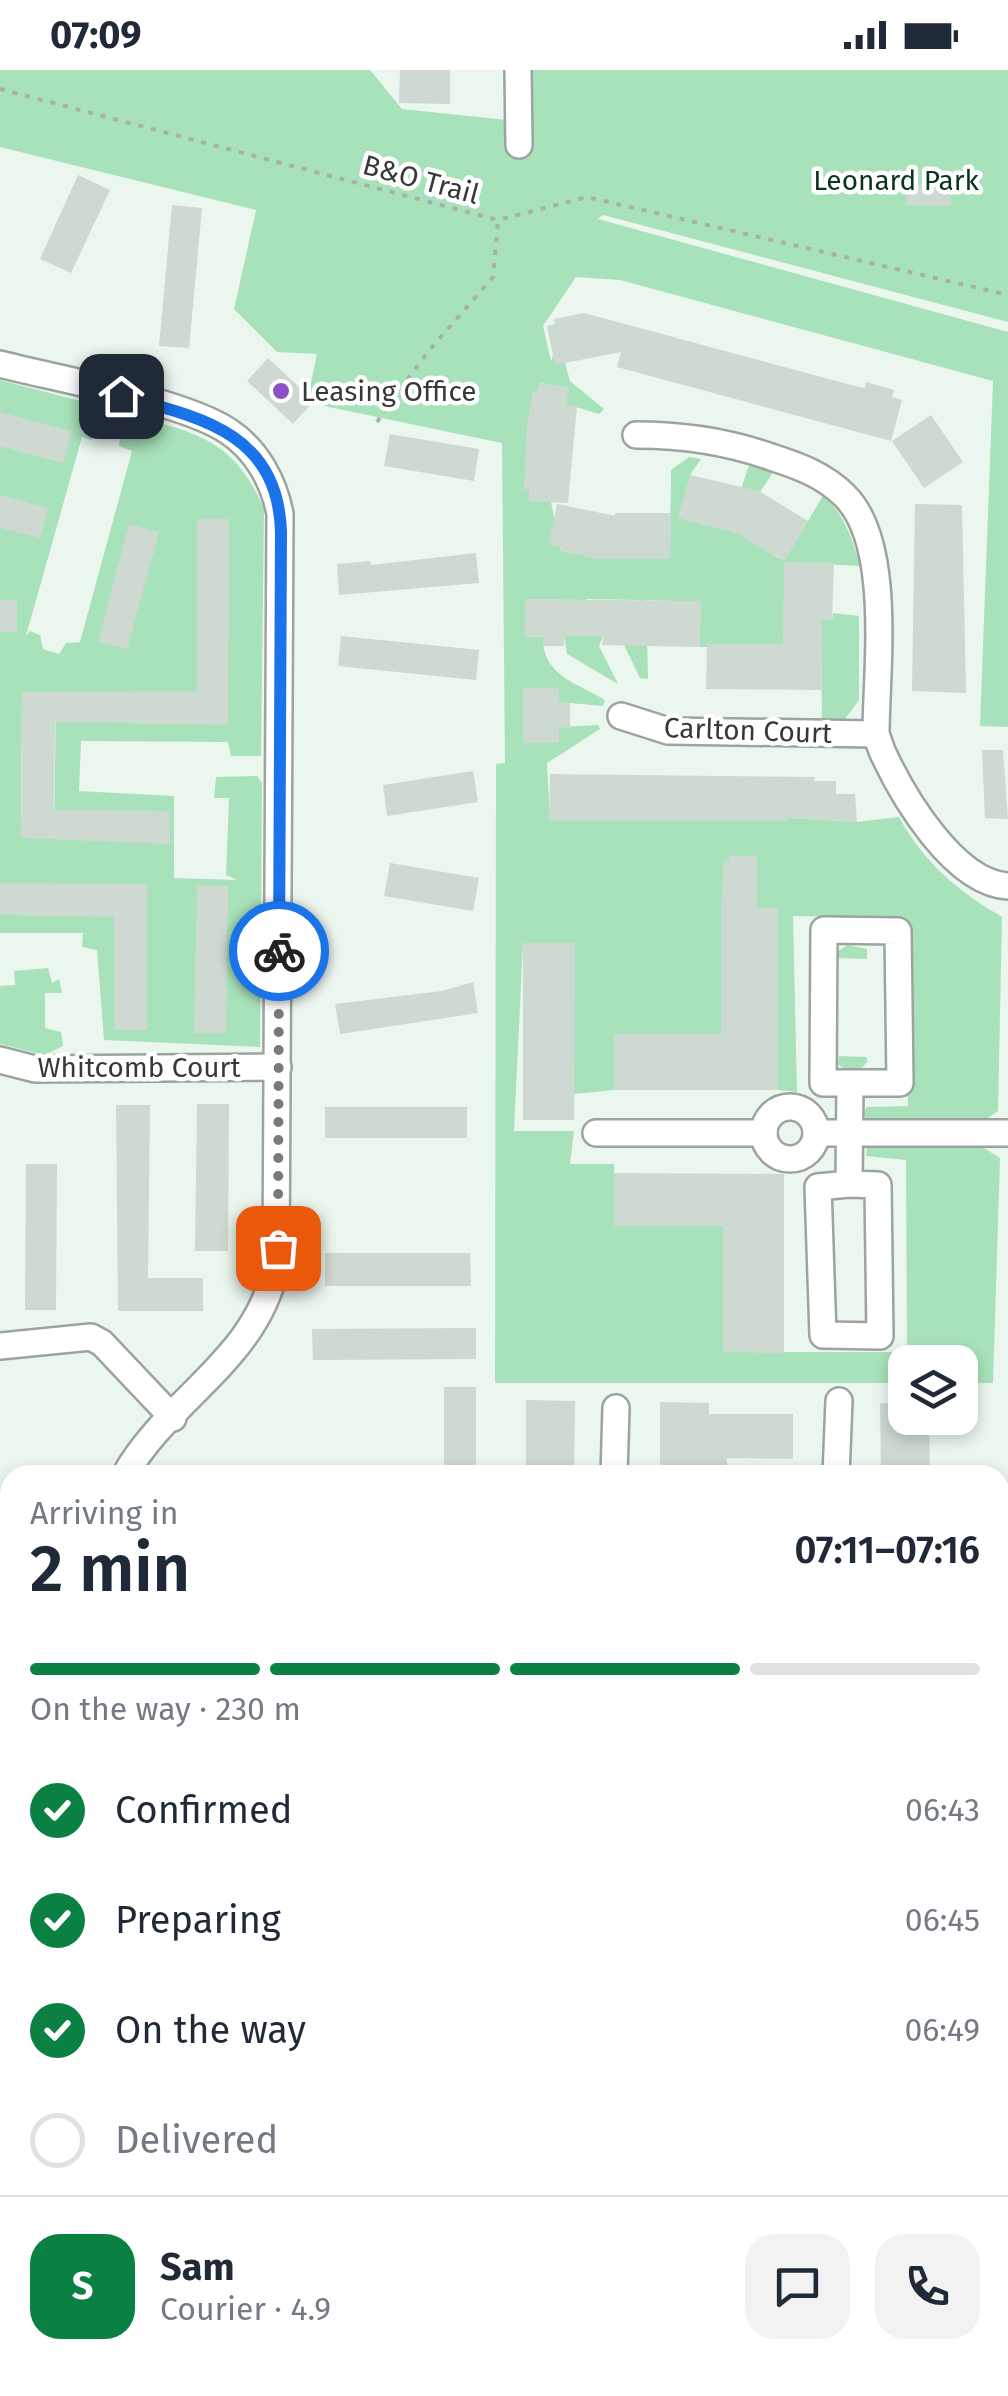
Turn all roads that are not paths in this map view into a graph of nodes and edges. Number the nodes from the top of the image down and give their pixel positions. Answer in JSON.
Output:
{"nodes":[{"id":1,"x":518,"y":70,"type":"edge"},
{"id":2,"x":519,"y":145,"type":"dead end"},
{"id":3,"x":0,"y":364,"type":"edge"},
{"id":4,"x":636,"y":435,"type":"dead end"},
{"id":5,"x":621,"y":716,"type":"dead end"},
{"id":6,"x":876,"y":734,"type":"junction"},
{"id":7,"x":1008,"y":886,"type":"edge"},
{"id":8,"x":0,"y":1060,"type":"edge"},
{"id":9,"x":278,"y":1067,"type":"junction"},
{"id":10,"x":850,"y":1084,"type":"junction"},
{"id":11,"x":596,"y":1133,"type":"dead end"},
{"id":12,"x":850,"y":1133,"type":"junction"},
{"id":13,"x":1008,"y":1133,"type":"edge"},
{"id":14,"x":849,"y":1184,"type":"junction"},
{"id":15,"x":0,"y":1346,"type":"edge"},
{"id":16,"x":839,"y":1401,"type":"dead end"},
{"id":17,"x":616,"y":1408,"type":"dead end"},
{"id":18,"x":172,"y":1418,"type":"junction"},
{"id":19,"x":133,"y":1465,"type":"edge"},
{"id":20,"x":614,"y":1465,"type":"edge"},
{"id":21,"x":836,"y":1465,"type":"edge"}],
"edges":[{"from":1,"to":2,"type":"street"},
{"from":3,"to":9,"type":"street"},
{"from":4,"to":6,"type":"street"},
{"from":5,"to":6,"type":"street","name":"Carlton Court"},
{"from":6,"to":7,"type":"street"},
{"from":8,"to":9,"type":"street","name":"Whitcomb Court"},
{"from":9,"to":18,"type":"street"},
{"from":10,"to":10,"type":"street"},
{"from":10,"to":12,"type":"street"},
{"from":11,"to":12,"type":"street"},
{"from":12,"to":13,"type":"street"},
{"from":12,"to":14,"type":"street"},
{"from":14,"to":14,"type":"street"},
{"from":15,"to":18,"type":"street"},
{"from":16,"to":21,"type":"street"},
{"from":17,"to":20,"type":"street"},
{"from":18,"to":19,"type":"street"}]}
